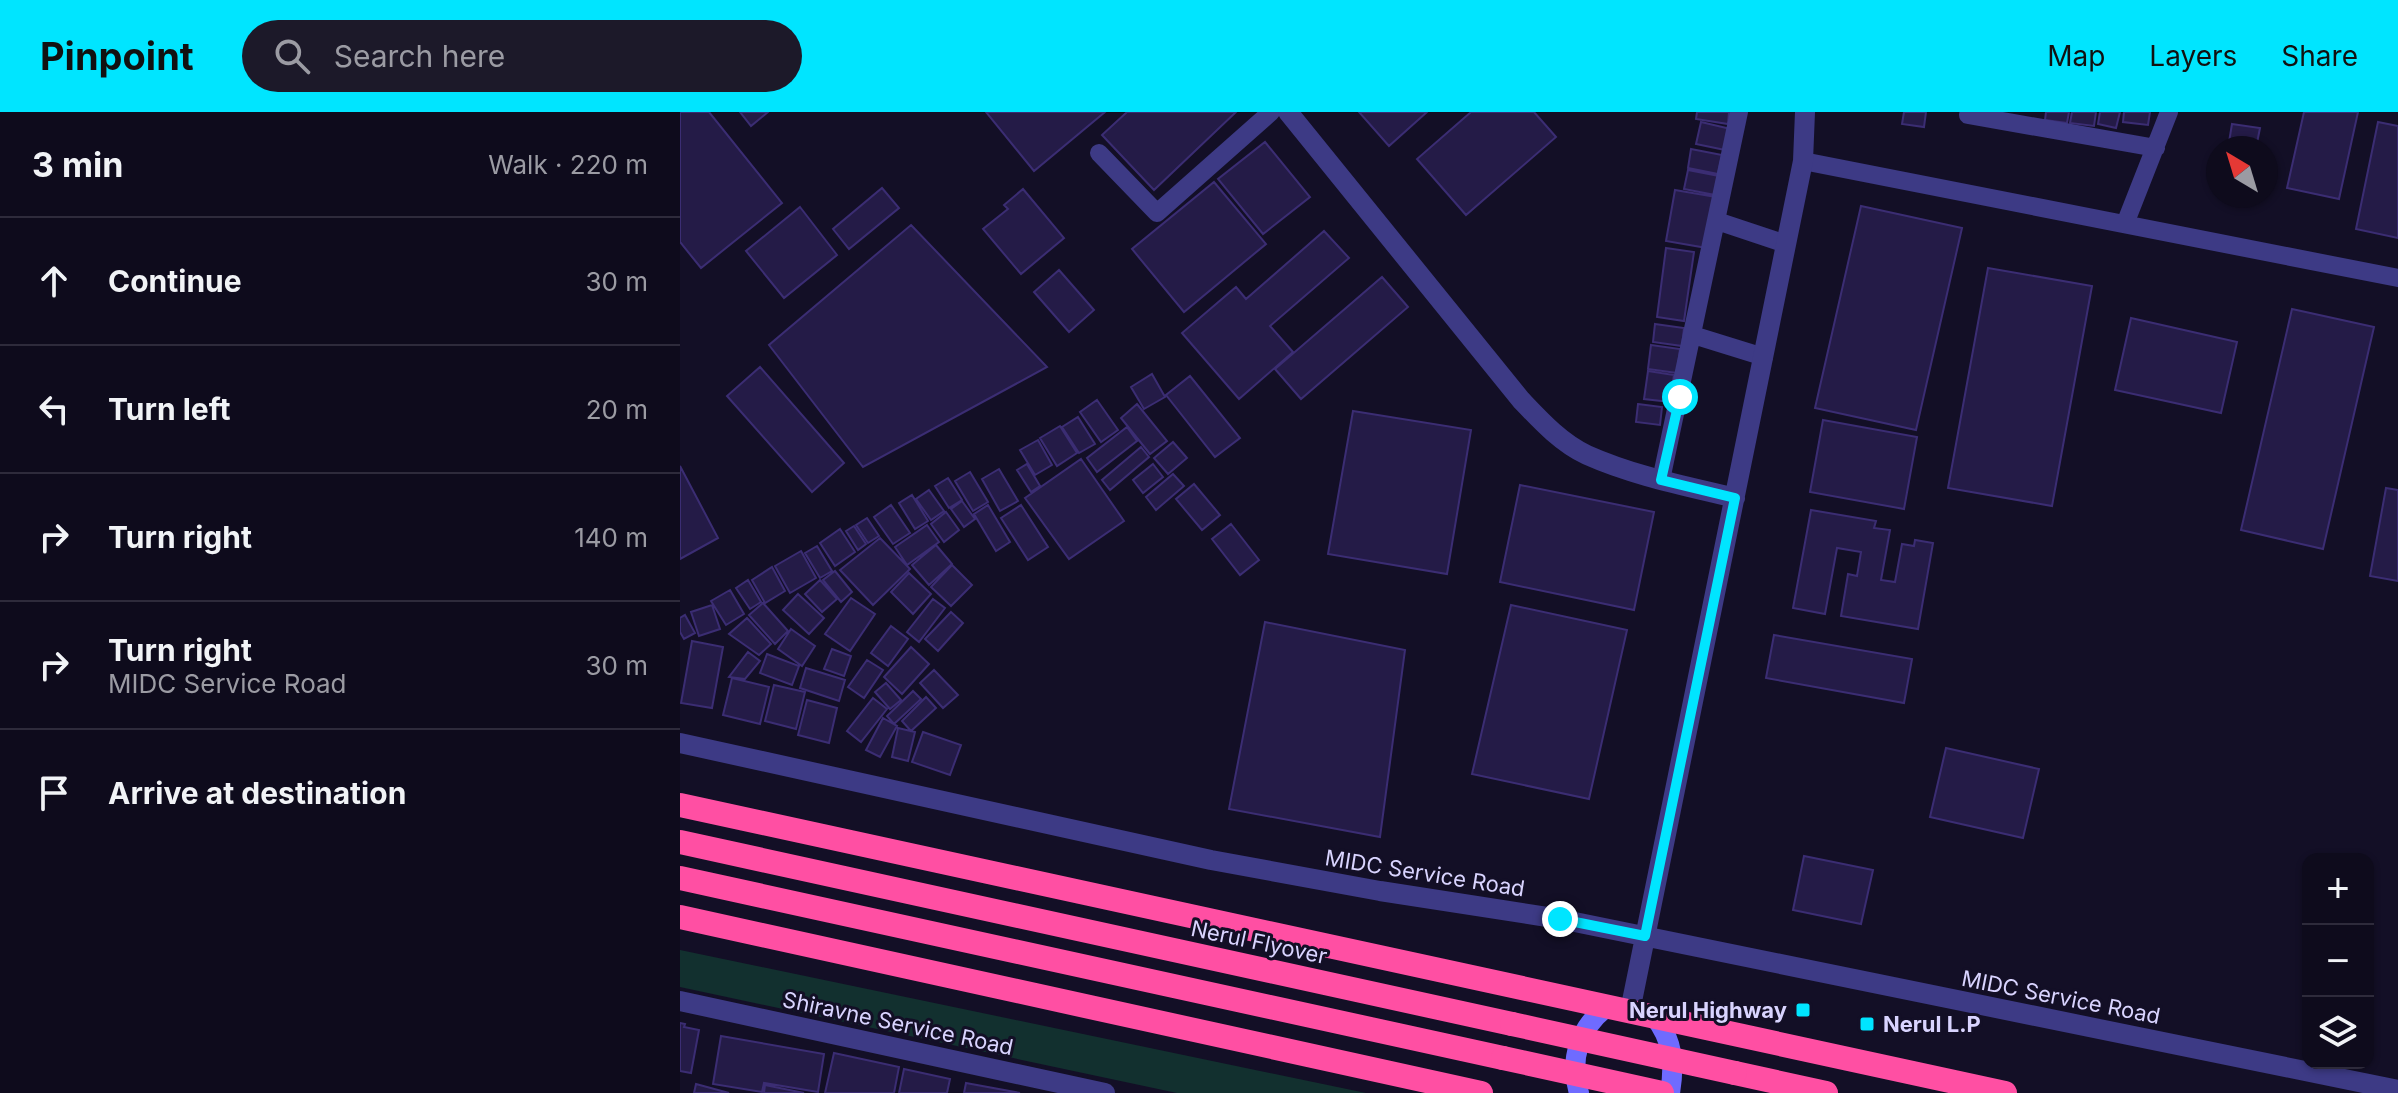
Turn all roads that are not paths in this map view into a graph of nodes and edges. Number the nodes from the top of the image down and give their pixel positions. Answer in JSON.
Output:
{"nodes":[{"id":1,"x":1271,"y":112,"type":"edge"},
{"id":2,"x":1288,"y":112,"type":"edge"},
{"id":3,"x":1739,"y":112,"type":"edge"},
{"id":4,"x":1805,"y":112,"type":"edge"},
{"id":5,"x":2169,"y":112,"type":"edge"},
{"id":6,"x":1968,"y":115,"type":"dead end"},
{"id":7,"x":2156,"y":148,"type":"junction"},
{"id":8,"x":1099,"y":153,"type":"dead end"},
{"id":9,"x":1803,"y":161,"type":"junction"},
{"id":10,"x":1717,"y":221,"type":"junction"},
{"id":11,"x":2125,"y":224,"type":"junction"},
{"id":12,"x":1786,"y":244,"type":"junction"},
{"id":13,"x":2398,"y":278,"type":"edge"},
{"id":14,"x":1693,"y":335,"type":"junction"},
{"id":15,"x":1764,"y":357,"type":"junction"},
{"id":16,"x":1661,"y":480,"type":"junction"},
{"id":17,"x":1735,"y":498,"type":"junction"},
{"id":18,"x":680,"y":743,"type":"edge"},
{"id":19,"x":680,"y":805,"type":"edge"},
{"id":20,"x":680,"y":842,"type":"edge"},
{"id":21,"x":680,"y":878,"type":"edge"},
{"id":22,"x":680,"y":917,"type":"edge"},
{"id":23,"x":1645,"y":936,"type":"junction"},
{"id":24,"x":680,"y":1001,"type":"edge"},
{"id":25,"x":1630,"y":1011,"type":"junction"},
{"id":26,"x":2398,"y":1090,"type":"edge"},
{"id":27,"x":1099,"y":1092,"type":"edge"},
{"id":28,"x":1668,"y":1092,"type":"edge"},
{"id":29,"x":1481,"y":1093,"type":"edge"},
{"id":30,"x":1579,"y":1093,"type":"edge"},
{"id":31,"x":1826,"y":1093,"type":"edge"},
{"id":32,"x":2005,"y":1093,"type":"edge"}],
"edges":[{"from":1,"to":8,"type":"street"},
{"from":2,"to":16,"type":"street"},
{"from":3,"to":10,"type":"street"},
{"from":4,"to":9,"type":"street"},
{"from":5,"to":7,"type":"street"},
{"from":6,"to":7,"type":"street"},
{"from":7,"to":11,"type":"street"},
{"from":9,"to":11,"type":"street"},
{"from":9,"to":12,"type":"street"},
{"from":10,"to":12,"type":"street"},
{"from":10,"to":14,"type":"street"},
{"from":11,"to":13,"type":"street"},
{"from":12,"to":15,"type":"street"},
{"from":14,"to":15,"type":"street"},
{"from":14,"to":16,"type":"street"},
{"from":15,"to":17,"type":"street"},
{"from":16,"to":17,"type":"street"},
{"from":17,"to":23,"type":"street"},
{"from":18,"to":23,"type":"street","name":"MIDC Service Road"},
{"from":19,"to":25,"type":"highway"},
{"from":20,"to":31,"type":"highway","name":"Nerul Flyover","bridge":true},
{"from":21,"to":28,"type":"highway","bridge":true},
{"from":22,"to":29,"type":"highway"},
{"from":23,"to":25,"type":"street"},
{"from":23,"to":26,"type":"street","name":"MIDC Service Road"},
{"from":24,"to":27,"type":"street","name":"Shiravne Service Road"},
{"from":25,"to":28,"type":"main road"},
{"from":25,"to":30,"type":"main road"},
{"from":25,"to":32,"type":"highway"}]}
